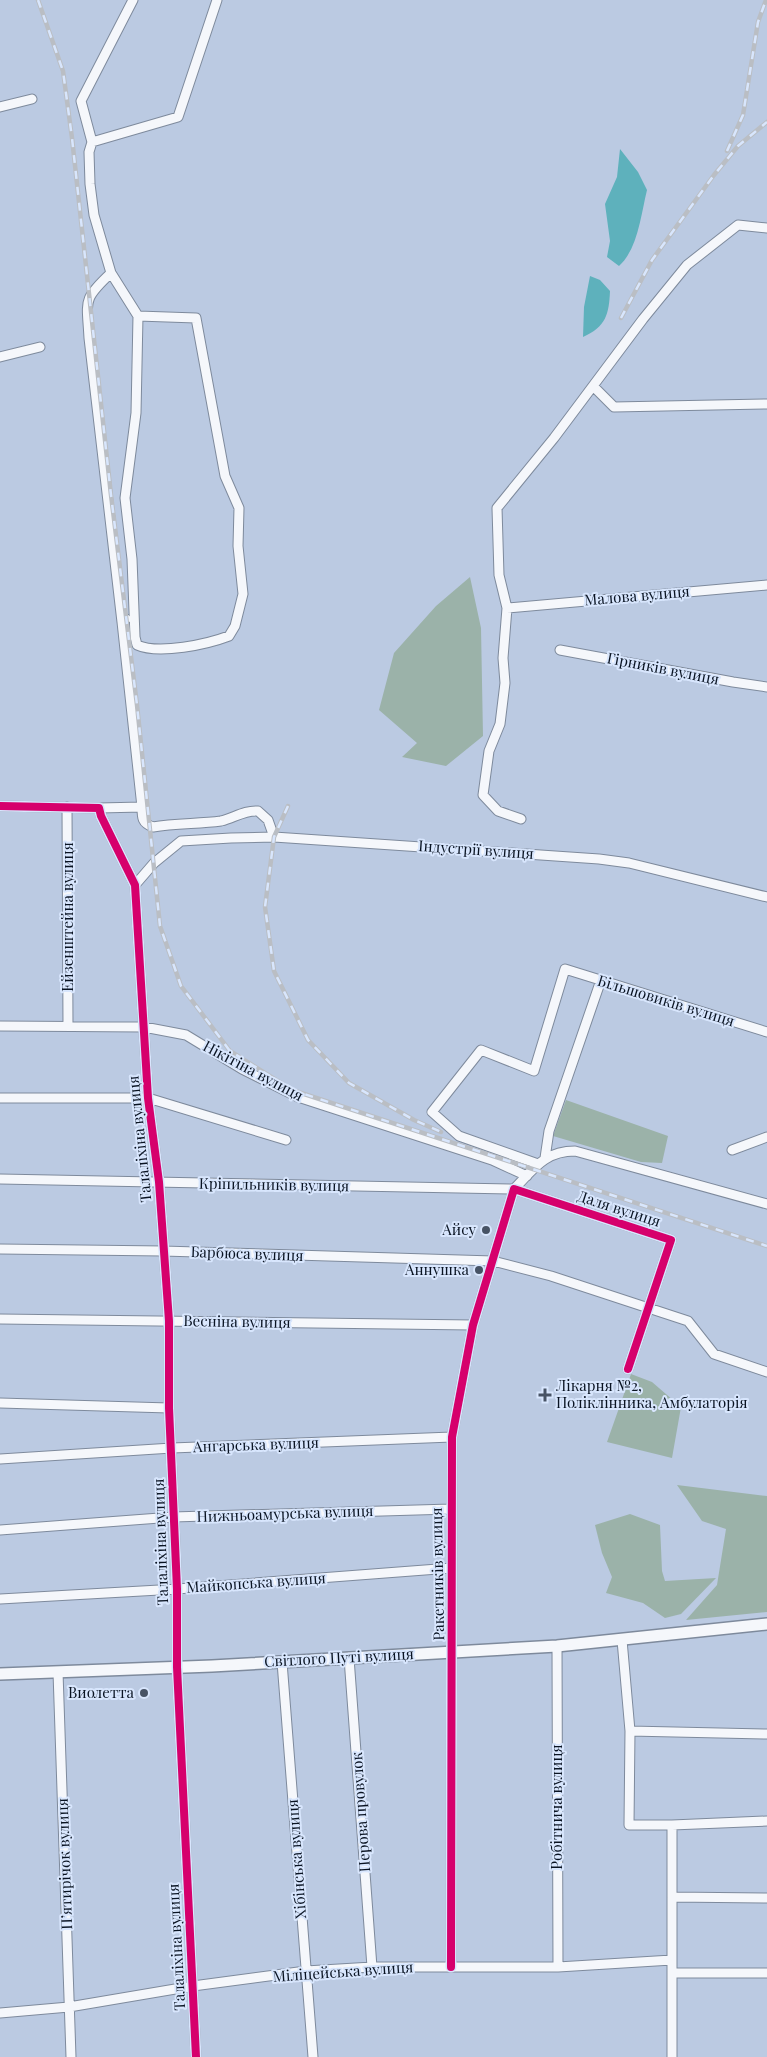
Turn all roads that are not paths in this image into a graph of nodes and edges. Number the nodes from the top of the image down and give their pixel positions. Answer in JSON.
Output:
{"nodes":[{"id":1,"x":133,"y":0,"type":"edge"},
{"id":2,"x":217,"y":0,"type":"edge"},
{"id":3,"x":32,"y":99,"type":"dead end"},
{"id":4,"x":0,"y":108,"type":"edge"},
{"id":5,"x":92,"y":142,"type":"junction"},
{"id":6,"x":767,"y":228,"type":"edge"},
{"id":7,"x":111,"y":274,"type":"junction"},
{"id":8,"x":138,"y":316,"type":"junction"},
{"id":9,"x":40,"y":346,"type":"dead end"},
{"id":10,"x":0,"y":357,"type":"edge"},
{"id":11,"x":594,"y":386,"type":"junction"},
{"id":12,"x":767,"y":404,"type":"edge"},
{"id":13,"x":767,"y":585,"type":"edge"},
{"id":14,"x":507,"y":608,"type":"junction"},
{"id":15,"x":133,"y":614,"type":"junction"},
{"id":16,"x":122,"y":622,"type":"junction"},
{"id":17,"x":560,"y":650,"type":"dead end"},
{"id":18,"x":767,"y":687,"type":"edge"},
{"id":19,"x":0,"y":806,"type":"edge"},
{"id":20,"x":67,"y":807,"type":"junction"},
{"id":21,"x":142,"y":807,"type":"junction"},
{"id":22,"x":99,"y":808,"type":"junction"},
{"id":23,"x":521,"y":819,"type":"dead end"},
{"id":24,"x":274,"y":838,"type":"junction"},
{"id":25,"x":135,"y":885,"type":"junction"},
{"id":26,"x":767,"y":897,"type":"edge"},
{"id":27,"x":601,"y":980,"type":"junction"},
{"id":28,"x":0,"y":1026,"type":"edge"},
{"id":29,"x":68,"y":1026,"type":"junction"},
{"id":30,"x":144,"y":1027,"type":"junction"},
{"id":31,"x":767,"y":1032,"type":"edge"},
{"id":32,"x":0,"y":1098,"type":"edge"},
{"id":33,"x":148,"y":1098,"type":"junction"},
{"id":34,"x":767,"y":1137,"type":"edge"},
{"id":35,"x":286,"y":1140,"type":"dead end"},
{"id":36,"x":732,"y":1150,"type":"dead end"},
{"id":37,"x":542,"y":1161,"type":"junction"},
{"id":38,"x":527,"y":1176,"type":"junction"},
{"id":39,"x":0,"y":1179,"type":"edge"},
{"id":40,"x":159,"y":1182,"type":"junction"},
{"id":41,"x":514,"y":1190,"type":"junction"},
{"id":42,"x":767,"y":1204,"type":"edge"},
{"id":43,"x":0,"y":1249,"type":"edge"},
{"id":44,"x":163,"y":1251,"type":"junction"},
{"id":45,"x":493,"y":1261,"type":"junction"},
{"id":46,"x":649,"y":1308,"type":"junction"},
{"id":47,"x":0,"y":1319,"type":"edge"},
{"id":48,"x":170,"y":1321,"type":"junction"},
{"id":49,"x":473,"y":1325,"type":"junction"},
{"id":50,"x":628,"y":1369,"type":"dead end"},
{"id":51,"x":767,"y":1372,"type":"edge"},
{"id":52,"x":0,"y":1403,"type":"edge"},
{"id":53,"x":169,"y":1408,"type":"junction"},
{"id":54,"x":452,"y":1437,"type":"junction"},
{"id":55,"x":172,"y":1448,"type":"junction"},
{"id":56,"x":0,"y":1459,"type":"edge"},
{"id":57,"x":451,"y":1509,"type":"junction"},
{"id":58,"x":173,"y":1517,"type":"junction"},
{"id":59,"x":0,"y":1530,"type":"edge"},
{"id":60,"x":451,"y":1568,"type":"junction"},
{"id":61,"x":177,"y":1589,"type":"junction"},
{"id":62,"x":0,"y":1599,"type":"edge"},
{"id":63,"x":767,"y":1624,"type":"edge"},
{"id":64,"x":622,"y":1640,"type":"junction"},
{"id":65,"x":557,"y":1646,"type":"junction"},
{"id":66,"x":453,"y":1652,"type":"junction"},
{"id":67,"x":349,"y":1658,"type":"junction"},
{"id":68,"x":282,"y":1662,"type":"junction"},
{"id":69,"x":177,"y":1667,"type":"junction"},
{"id":70,"x":58,"y":1672,"type":"junction"},
{"id":71,"x":0,"y":1674,"type":"edge"},
{"id":72,"x":630,"y":1731,"type":"junction"},
{"id":73,"x":767,"y":1734,"type":"edge"},
{"id":74,"x":767,"y":1821,"type":"edge"},
{"id":75,"x":672,"y":1825,"type":"junction"},
{"id":76,"x":672,"y":1897,"type":"junction"},
{"id":77,"x":767,"y":1898,"type":"edge"},
{"id":78,"x":672,"y":1960,"type":"junction"},
{"id":79,"x":372,"y":1966,"type":"junction"},
{"id":80,"x":451,"y":1967,"type":"junction"},
{"id":81,"x":558,"y":1967,"type":"junction"},
{"id":82,"x":306,"y":1971,"type":"junction"},
{"id":83,"x":672,"y":1973,"type":"junction"},
{"id":84,"x":767,"y":1973,"type":"edge"},
{"id":85,"x":194,"y":1986,"type":"junction"},
{"id":86,"x":69,"y":2007,"type":"junction"},
{"id":87,"x":0,"y":2013,"type":"edge"},
{"id":88,"x":71,"y":2057,"type":"edge"},
{"id":89,"x":196,"y":2057,"type":"edge"},
{"id":90,"x":313,"y":2057,"type":"edge"},
{"id":91,"x":672,"y":2057,"type":"edge"}],
"edges":[{"from":1,"to":5,"type":"street"},
{"from":2,"to":5,"type":"street"},
{"from":3,"to":4,"type":"street"},
{"from":5,"to":7,"type":"street"},
{"from":6,"to":11,"type":"street"},
{"from":7,"to":8,"type":"street"},
{"from":7,"to":16,"type":"street"},
{"from":8,"to":15,"type":"street"},
{"from":8,"to":15,"type":"street"},
{"from":9,"to":10,"type":"street"},
{"from":11,"to":12,"type":"street"},
{"from":11,"to":14,"type":"street"},
{"from":13,"to":14,"type":"street","name":"Малова вулиця"},
{"from":14,"to":23,"type":"street"},
{"from":15,"to":16,"type":"street"},
{"from":16,"to":21,"type":"street"},
{"from":17,"to":18,"type":"street","name":"Гірників вулиця"},
{"from":19,"to":20,"type":"street"},
{"from":20,"to":22,"type":"street"},
{"from":20,"to":29,"type":"street","name":"Ейзенштейна вулиця"},
{"from":21,"to":22,"type":"street"},
{"from":21,"to":24,"type":"street"},
{"from":22,"to":25,"type":"street"},
{"from":24,"to":25,"type":"street","name":"Індустрії вулиця"},
{"from":24,"to":26,"type":"street","name":"Індустрії вулиця"},
{"from":25,"to":30,"type":"street","name":"Талаліхіна вулиця"},
{"from":27,"to":31,"type":"street","name":"Більшовиків вулиця"},
{"from":27,"to":37,"type":"street"},
{"from":27,"to":37,"type":"street","name":"Більшовиків вулиця"},
{"from":28,"to":29,"type":"street","name":"Нікітіна вулиця"},
{"from":29,"to":30,"type":"street","name":"Нікітіна вулиця"},
{"from":30,"to":33,"type":"street","name":"Талаліхіна вулиця"},
{"from":30,"to":38,"type":"street","name":"Нікітіна вулиця"},
{"from":32,"to":33,"type":"street"},
{"from":33,"to":35,"type":"street"},
{"from":33,"to":40,"type":"street","name":"Талаліхіна вулиця"},
{"from":34,"to":36,"type":"street"},
{"from":37,"to":38,"type":"street"},
{"from":37,"to":42,"type":"street"},
{"from":38,"to":41,"type":"street"},
{"from":39,"to":40,"type":"street","name":"Кріпильників вулиця"},
{"from":40,"to":41,"type":"street","name":"Кріпильників вулиця"},
{"from":40,"to":44,"type":"street","name":"Талаліхіна вулиця"},
{"from":41,"to":45,"type":"street","name":"Ракетників вулиця"},
{"from":41,"to":46,"type":"street","name":"Даля вулиця"},
{"from":43,"to":44,"type":"street","name":"Барбюса вулиця"},
{"from":44,"to":45,"type":"street","name":"Барбюса вулиця"},
{"from":44,"to":48,"type":"street","name":"Талаліхіна вулиця"},
{"from":45,"to":46,"type":"street"},
{"from":45,"to":49,"type":"street","name":"Ракетників вулиця"},
{"from":46,"to":50,"type":"street","name":"Даля вулиця"},
{"from":46,"to":51,"type":"street"},
{"from":47,"to":48,"type":"street","name":"Весніна вулиця"},
{"from":48,"to":49,"type":"street","name":"Весніна вулиця"},
{"from":48,"to":53,"type":"street","name":"Талаліхіна вулиця"},
{"from":49,"to":54,"type":"street","name":"Ракетників вулиця"},
{"from":52,"to":53,"type":"street"},
{"from":53,"to":55,"type":"street","name":"Талаліхіна вулиця"},
{"from":54,"to":55,"type":"street","name":"Ангарська вулиця"},
{"from":54,"to":57,"type":"street","name":"Ракетників вулиця"},
{"from":55,"to":56,"type":"street","name":"Ангарська вулиця"},
{"from":55,"to":58,"type":"street","name":"Талаліхіна вулиця"},
{"from":57,"to":58,"type":"street","name":"Нижньоамурська вулиця"},
{"from":57,"to":60,"type":"street","name":"Ракетників вулиця"},
{"from":58,"to":59,"type":"street","name":"Нижньоамурська вулиця"},
{"from":58,"to":61,"type":"street","name":"Талаліхіна вулиця"},
{"from":60,"to":61,"type":"street","name":"Майкопська вулиця"},
{"from":60,"to":66,"type":"street","name":"Ракетників вулиця"},
{"from":61,"to":62,"type":"street","name":"Майкопська вулиця"},
{"from":61,"to":69,"type":"street","name":"Талаліхіна вулиця"},
{"from":63,"to":64,"type":"main road","name":"Світлого Путі вулиця"},
{"from":64,"to":65,"type":"main road","name":"Світлого Путі вулиця"},
{"from":64,"to":72,"type":"street"},
{"from":65,"to":66,"type":"main road","name":"Світлого Путі вулиця"},
{"from":65,"to":81,"type":"street","name":"Робітнича вулиця"},
{"from":66,"to":67,"type":"main road","name":"Світлого Путі вулиця"},
{"from":66,"to":80,"type":"street","name":"Ракетників вулиця"},
{"from":67,"to":68,"type":"main road","name":"Світлого Путі вулиця"},
{"from":67,"to":79,"type":"street","name":"Перова провулок"},
{"from":68,"to":69,"type":"main road","name":"Світлого Путі вулиця"},
{"from":68,"to":82,"type":"street","name":"Хібінська вулиця"},
{"from":69,"to":70,"type":"main road","name":"Світлого Путі вулиця"},
{"from":69,"to":85,"type":"street","name":"Талаліхіна вулиця"},
{"from":70,"to":71,"type":"main road","name":"Світлого Путі вулиця"},
{"from":70,"to":86,"type":"street","name":"П’ятирічок вулиця"},
{"from":72,"to":73,"type":"street"},
{"from":72,"to":75,"type":"street"},
{"from":74,"to":75,"type":"street"},
{"from":75,"to":76,"type":"street"},
{"from":76,"to":77,"type":"street"},
{"from":76,"to":78,"type":"street"},
{"from":78,"to":81,"type":"street","name":"Міліцейська вулиця"},
{"from":78,"to":83,"type":"street"},
{"from":79,"to":80,"type":"street","name":"Міліцейська вулиця"},
{"from":79,"to":82,"type":"street","name":"Міліцейська вулиця"},
{"from":80,"to":81,"type":"street","name":"Міліцейська вулиця"},
{"from":82,"to":85,"type":"street","name":"Міліцейська вулиця"},
{"from":82,"to":90,"type":"street","name":"Хібінська вулиця"},
{"from":83,"to":84,"type":"street"},
{"from":83,"to":91,"type":"street"},
{"from":85,"to":86,"type":"street","name":"Міліцейська вулиця"},
{"from":85,"to":89,"type":"street","name":"Талаліхіна вулиця"},
{"from":86,"to":87,"type":"street","name":"Міліцейська вулиця"},
{"from":86,"to":88,"type":"street","name":"П’ятирічок вулиця"}]}
